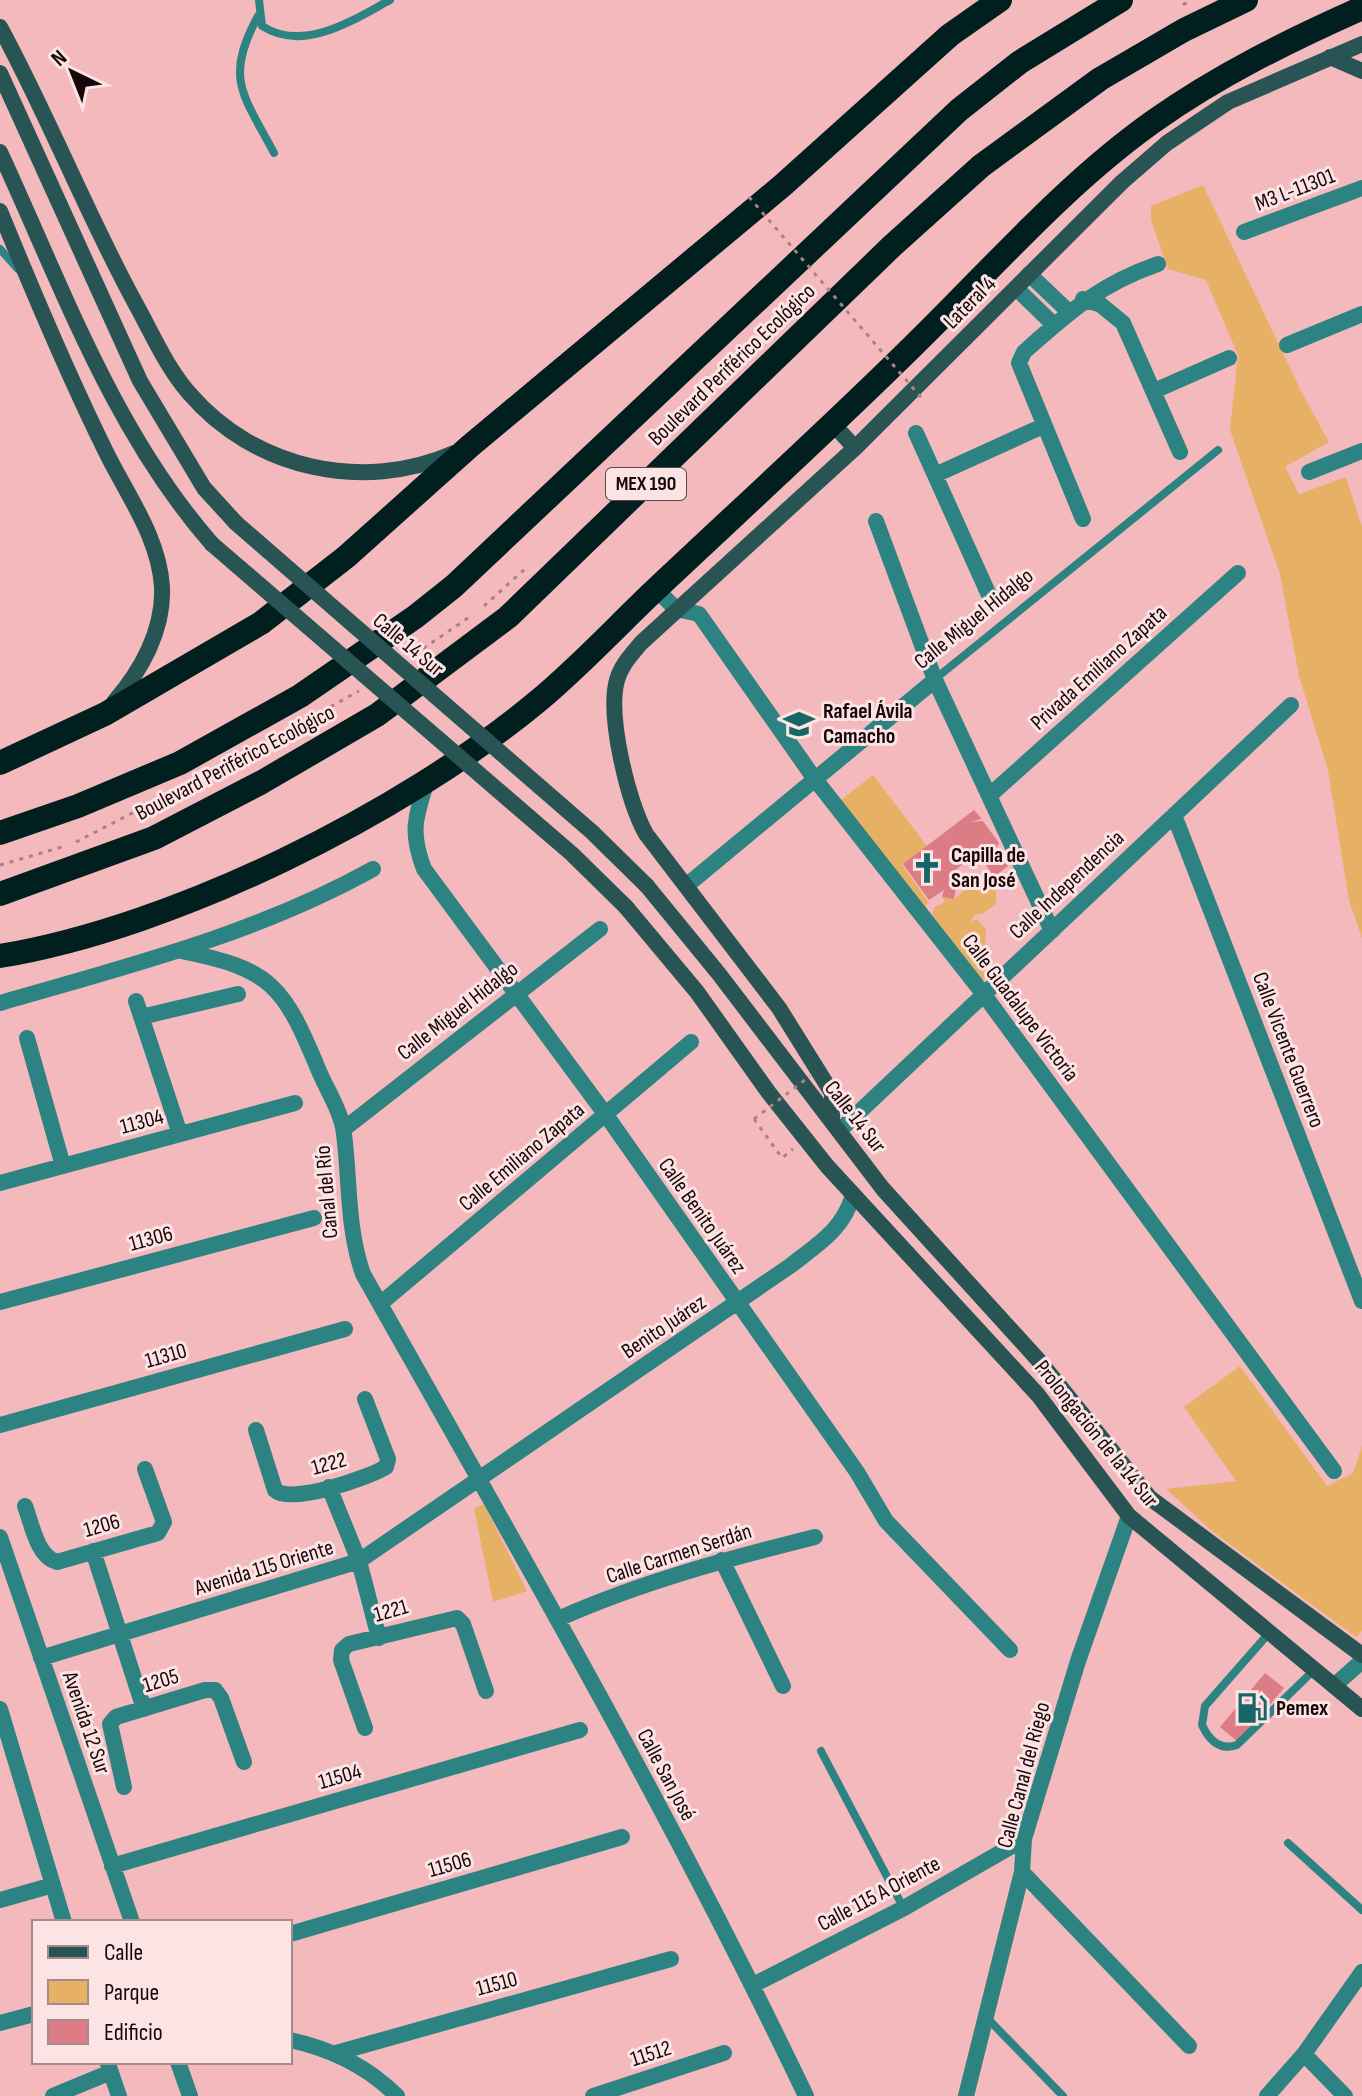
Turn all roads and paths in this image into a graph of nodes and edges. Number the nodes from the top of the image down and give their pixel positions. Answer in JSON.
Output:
{"nodes":[{"id":1,"x":259,"y":0,"type":"edge"},
{"id":2,"x":390,"y":0,"type":"edge"},
{"id":3,"x":1000,"y":0,"type":"edge"},
{"id":4,"x":1121,"y":0,"type":"edge"},
{"id":5,"x":1246,"y":0,"type":"edge"},
{"id":6,"x":1362,"y":8,"type":"edge"},
{"id":7,"x":258,"y":16,"type":"junction"},
{"id":8,"x":0,"y":27,"type":"edge"},
{"id":9,"x":1362,"y":44,"type":"edge"},
{"id":10,"x":1330,"y":57,"type":"junction"},
{"id":11,"x":1362,"y":71,"type":"edge"},
{"id":12,"x":0,"y":73,"type":"edge"},
{"id":13,"x":0,"y":152,"type":"edge"},
{"id":14,"x":274,"y":153,"type":"dead end"},
{"id":15,"x":1362,"y":188,"type":"edge"},
{"id":16,"x":749,"y":197,"type":"dead end"},
{"id":17,"x":0,"y":211,"type":"edge"},
{"id":18,"x":1244,"y":232,"type":"dead end"},
{"id":19,"x":0,"y":249,"type":"edge"},
{"id":20,"x":1158,"y":264,"type":"dead end"},
{"id":21,"x":1029,"y":274,"type":"junction"},
{"id":22,"x":29,"y":280,"type":"junction"},
{"id":23,"x":1016,"y":288,"type":"junction"},
{"id":24,"x":1083,"y":299,"type":"junction"},
{"id":25,"x":1069,"y":312,"type":"junction"},
{"id":26,"x":1362,"y":314,"type":"edge"},
{"id":27,"x":1054,"y":325,"type":"junction"},
{"id":28,"x":1287,"y":345,"type":"dead end"},
{"id":29,"x":1229,"y":358,"type":"dead end"},
{"id":30,"x":1154,"y":391,"type":"junction"},
{"id":31,"x":925,"y":402,"type":"dead end"},
{"id":32,"x":834,"y":425,"type":"junction"},
{"id":33,"x":1043,"y":426,"type":"junction"},
{"id":34,"x":916,"y":433,"type":"dead end"},
{"id":35,"x":470,"y":446,"type":"junction"},
{"id":36,"x":855,"y":448,"type":"junction"},
{"id":37,"x":1218,"y":450,"type":"dead end"},
{"id":38,"x":1362,"y":451,"type":"edge"},
{"id":39,"x":1180,"y":452,"type":"dead end"},
{"id":40,"x":1309,"y":472,"type":"dead end"},
{"id":41,"x":935,"y":475,"type":"junction"},
{"id":42,"x":1083,"y":519,"type":"dead end"},
{"id":43,"x":876,"y":521,"type":"dead end"},
{"id":44,"x":1238,"y":573,"type":"dead end"},
{"id":45,"x":656,"y":589,"type":"junction"},
{"id":46,"x":989,"y":595,"type":"dead end"},
{"id":47,"x":676,"y":609,"type":"junction"},
{"id":48,"x":935,"y":680,"type":"junction"},
{"id":49,"x":1291,"y":705,"type":"dead end"},
{"id":50,"x":105,"y":714,"type":"junction"},
{"id":51,"x":0,"y":763,"type":"edge"},
{"id":52,"x":814,"y":778,"type":"junction"},
{"id":53,"x":427,"y":781,"type":"junction"},
{"id":54,"x":989,"y":796,"type":"junction"},
{"id":55,"x":1174,"y":815,"type":"junction"},
{"id":56,"x":0,"y":833,"type":"edge"},
{"id":57,"x":373,"y":869,"type":"dead end"},
{"id":58,"x":686,"y":886,"type":"junction"},
{"id":59,"x":0,"y":894,"type":"edge"},
{"id":60,"x":600,"y":929,"type":"dead end"},
{"id":61,"x":1052,"y":931,"type":"junction"},
{"id":62,"x":181,"y":951,"type":"junction"},
{"id":63,"x":0,"y":956,"type":"edge"},
{"id":64,"x":517,"y":992,"type":"junction"},
{"id":65,"x":982,"y":992,"type":"junction"},
{"id":66,"x":238,"y":994,"type":"dead end"},
{"id":67,"x":0,"y":1003,"type":"edge"},
{"id":68,"x":27,"y":1038,"type":"dead end"},
{"id":69,"x":691,"y":1042,"type":"dead end"},
{"id":70,"x":810,"y":1076,"type":"dead end"},
{"id":71,"x":295,"y":1103,"type":"dead end"},
{"id":72,"x":606,"y":1115,"type":"junction"},
{"id":73,"x":836,"y":1127,"type":"junction"},
{"id":74,"x":344,"y":1129,"type":"junction"},
{"id":75,"x":180,"y":1134,"type":"junction"},
{"id":76,"x":782,"y":1158,"type":"dead end"},
{"id":77,"x":63,"y":1166,"type":"junction"},
{"id":78,"x":0,"y":1183,"type":"edge"},
{"id":79,"x":883,"y":1189,"type":"joint"},
{"id":80,"x":853,"y":1195,"type":"junction"},
{"id":81,"x":314,"y":1218,"type":"dead end"},
{"id":82,"x":1362,"y":1301,"type":"edge"},
{"id":83,"x":0,"y":1302,"type":"edge"},
{"id":84,"x":380,"y":1304,"type":"junction"},
{"id":85,"x":736,"y":1304,"type":"junction"},
{"id":86,"x":345,"y":1329,"type":"dead end"},
{"id":87,"x":365,"y":1399,"type":"dead end"},
{"id":88,"x":0,"y":1425,"type":"edge"},
{"id":89,"x":256,"y":1430,"type":"dead end"},
{"id":90,"x":145,"y":1469,"type":"dead end"},
{"id":91,"x":1334,"y":1471,"type":"dead end"},
{"id":92,"x":481,"y":1478,"type":"junction"},
{"id":93,"x":329,"y":1487,"type":"junction"},
{"id":94,"x":25,"y":1506,"type":"dead end"},
{"id":95,"x":1129,"y":1516,"type":"junction"},
{"id":96,"x":0,"y":1537,"type":"edge"},
{"id":97,"x":815,"y":1537,"type":"dead end"},
{"id":98,"x":93,"y":1551,"type":"junction"},
{"id":99,"x":722,"y":1560,"type":"junction"},
{"id":100,"x":359,"y":1561,"type":"junction"},
{"id":101,"x":7,"y":1576,"type":"edge"},
{"id":102,"x":558,"y":1619,"type":"junction"},
{"id":103,"x":1271,"y":1631,"type":"junction"},
{"id":104,"x":121,"y":1636,"type":"junction"},
{"id":105,"x":379,"y":1638,"type":"junction"},
{"id":106,"x":1010,"y":1650,"type":"dead end"},
{"id":107,"x":41,"y":1658,"type":"junction"},
{"id":108,"x":1362,"y":1658,"type":"edge"},
{"id":109,"x":1315,"y":1669,"type":"junction"},
{"id":110,"x":1335,"y":1685,"type":"junction"},
{"id":111,"x":783,"y":1686,"type":"dead end"},
{"id":112,"x":486,"y":1691,"type":"dead end"},
{"id":113,"x":0,"y":1709,"type":"edge"},
{"id":114,"x":144,"y":1709,"type":"junction"},
{"id":115,"x":1362,"y":1709,"type":"edge"},
{"id":116,"x":365,"y":1728,"type":"dead end"},
{"id":117,"x":580,"y":1730,"type":"dead end"},
{"id":118,"x":821,"y":1751,"type":"dead end"},
{"id":119,"x":244,"y":1762,"type":"dead end"},
{"id":120,"x":124,"y":1787,"type":"dead end"},
{"id":121,"x":622,"y":1837,"type":"dead end"},
{"id":122,"x":1024,"y":1839,"type":"junction"},
{"id":123,"x":1288,"y":1843,"type":"dead end"},
{"id":124,"x":112,"y":1866,"type":"junction"},
{"id":125,"x":1022,"y":1872,"type":"junction"},
{"id":126,"x":53,"y":1885,"type":"junction"},
{"id":127,"x":0,"y":1900,"type":"edge"},
{"id":128,"x":904,"y":1908,"type":"junction"},
{"id":129,"x":1362,"y":1910,"type":"edge"},
{"id":130,"x":63,"y":1920,"type":"edge"},
{"id":131,"x":131,"y":1920,"type":"edge"},
{"id":132,"x":292,"y":1933,"type":"edge"},
{"id":133,"x":671,"y":1959,"type":"dead end"},
{"id":134,"x":1362,"y":1972,"type":"edge"},
{"id":135,"x":753,"y":1985,"type":"junction"},
{"id":136,"x":32,"y":2015,"type":"edge"},
{"id":137,"x":986,"y":2018,"type":"junction"},
{"id":138,"x":0,"y":2023,"type":"edge"},
{"id":139,"x":292,"y":2041,"type":"edge"},
{"id":140,"x":1189,"y":2046,"type":"dead end"},
{"id":141,"x":336,"y":2053,"type":"junction"},
{"id":142,"x":724,"y":2053,"type":"dead end"},
{"id":143,"x":1304,"y":2054,"type":"junction"},
{"id":144,"x":179,"y":2064,"type":"edge"},
{"id":145,"x":110,"y":2067,"type":"edge"},
{"id":146,"x":53,"y":2096,"type":"edge"},
{"id":147,"x":119,"y":2096,"type":"edge"},
{"id":148,"x":190,"y":2096,"type":"edge"},
{"id":149,"x":397,"y":2096,"type":"edge"},
{"id":150,"x":593,"y":2096,"type":"edge"},
{"id":151,"x":806,"y":2096,"type":"edge"},
{"id":152,"x":966,"y":2096,"type":"edge"},
{"id":153,"x":1063,"y":2096,"type":"edge"},
{"id":154,"x":1267,"y":2096,"type":"edge"},
{"id":155,"x":1345,"y":2096,"type":"edge"}],
"edges":[{"from":1,"to":7,"type":"lane"},
{"from":2,"to":7,"type":"lane"},
{"from":3,"to":35,"type":"highway"},
{"from":4,"to":56,"type":"highway","name":"Boulevard Periférico Ecológico","number":"MEX 190"},
{"from":5,"to":59,"type":"highway","name":"Boulevard Periférico Ecológico","number":"MEX 190"},
{"from":6,"to":32,"type":"highway"},
{"from":7,"to":14,"type":"lane"},
{"from":8,"to":35,"type":"main road"},
{"from":9,"to":10,"type":"main road","name":"Lateral 4"},
{"from":10,"to":11,"type":"main road"},
{"from":10,"to":21,"type":"main road","name":"Lateral 4"},
{"from":12,"to":73,"type":"main road","name":"Calle 14 Sur","bridge":true},
{"from":13,"to":80,"type":"main road","bridge":true},
{"from":15,"to":18,"type":"street","name":"M3 L-11301"},
{"from":16,"to":31,"type":"path","bridge":true},
{"from":17,"to":22,"type":"main road"},
{"from":19,"to":22,"type":"lane"},
{"from":20,"to":24,"type":"street"},
{"from":21,"to":23,"type":"main road","name":"Lateral 4"},
{"from":21,"to":25,"type":"street"},
{"from":22,"to":50,"type":"main road"},
{"from":23,"to":27,"type":"street"},
{"from":23,"to":36,"type":"main road","name":"Lateral 4"},
{"from":24,"to":25,"type":"street"},
{"from":24,"to":30,"type":"street"},
{"from":25,"to":27,"type":"street"},
{"from":26,"to":28,"type":"street"},
{"from":27,"to":33,"type":"street"},
{"from":29,"to":30,"type":"street"},
{"from":30,"to":39,"type":"street"},
{"from":32,"to":36,"type":"main road"},
{"from":32,"to":45,"type":"highway"},
{"from":33,"to":41,"type":"street"},
{"from":33,"to":42,"type":"street"},
{"from":34,"to":41,"type":"street"},
{"from":35,"to":50,"type":"highway"},
{"from":36,"to":47,"type":"main road","name":"Lateral 4"},
{"from":37,"to":48,"type":"lane","name":"Calle Miguel Hidalgo"},
{"from":38,"to":40,"type":"street"},
{"from":41,"to":46,"type":"street"},
{"from":43,"to":48,"type":"street"},
{"from":44,"to":54,"type":"street","name":"Privada Emiliano Zapata"},
{"from":45,"to":47,"type":"street","name":"Calle Guadalupe Victoria"},
{"from":45,"to":53,"type":"highway"},
{"from":47,"to":52,"type":"street","name":"Calle Guadalupe Victoria"},
{"from":47,"to":58,"type":"main road","name":"Lateral 4"},
{"from":48,"to":52,"type":"street","name":"Calle Miguel Hidalgo"},
{"from":48,"to":54,"type":"street"},
{"from":49,"to":55,"type":"street","name":"Calle Independencia"},
{"from":50,"to":51,"type":"highway"},
{"from":52,"to":58,"type":"street","name":"Calle Miguel Hidalgo"},
{"from":52,"to":65,"type":"street","name":"Calle Guadalupe Victoria"},
{"from":53,"to":63,"type":"highway"},
{"from":53,"to":64,"type":"street","name":"Calle Benito Juárez"},
{"from":54,"to":61,"type":"street"},
{"from":55,"to":61,"type":"street","name":"Calle Independencia"},
{"from":55,"to":82,"type":"street","name":"Calle Vicente Guerrero"},
{"from":57,"to":62,"type":"street"},
{"from":58,"to":73,"type":"main road","name":"Lateral 4"},
{"from":60,"to":64,"type":"street","name":"Calle Miguel Hidalgo"},
{"from":61,"to":65,"type":"street","name":"Calle Independencia"},
{"from":62,"to":67,"type":"street"},
{"from":62,"to":74,"type":"street","name":"Canal del Río"},
{"from":64,"to":72,"type":"street","name":"Calle Benito Juárez"},
{"from":64,"to":74,"type":"street","name":"Calle Miguel Hidalgo"},
{"from":65,"to":73,"type":"street","name":"Calle Independencia"},
{"from":65,"to":91,"type":"street","name":"Calle Guadalupe Victoria"},
{"from":66,"to":75,"type":"street"},
{"from":68,"to":77,"type":"street"},
{"from":69,"to":72,"type":"street","name":"Calle Emiliano Zapata"},
{"from":70,"to":76,"type":"path","bridge":true},
{"from":71,"to":75,"type":"street","name":"11304"},
{"from":72,"to":84,"type":"street","name":"Calle Emiliano Zapata"},
{"from":72,"to":85,"type":"street","name":"Calle Benito Juárez"},
{"from":73,"to":79,"type":"main road","name":"Calle 14 Sur"},
{"from":74,"to":84,"type":"street","name":"Canal del Río"},
{"from":75,"to":77,"type":"street","name":"11304"},
{"from":77,"to":78,"type":"street","name":"11304"},
{"from":79,"to":108,"type":"main road","name":"Prolongación de la 14 Sur"},
{"from":80,"to":85,"type":"street","name":"Benito Juárez"},
{"from":80,"to":95,"type":"main road","name":"Prolongación de la 14 Sur"},
{"from":81,"to":83,"type":"street","name":"11306"},
{"from":84,"to":92,"type":"street","name":"Canal del Río"},
{"from":85,"to":92,"type":"street","name":"Benito Juárez"},
{"from":85,"to":106,"type":"street","name":"Calle Benito Juárez"},
{"from":86,"to":88,"type":"street","name":"11310"},
{"from":87,"to":93,"type":"street","name":"1222"},
{"from":89,"to":93,"type":"street","name":"1222"},
{"from":90,"to":98,"type":"street","name":"1206"},
{"from":92,"to":100,"type":"street","name":"Avenida 115 Oriente"},
{"from":92,"to":102,"type":"street","name":"Calle San José"},
{"from":93,"to":100,"type":"street"},
{"from":94,"to":98,"type":"street","name":"1206"},
{"from":95,"to":103,"type":"main road","name":"Prolongación de la 14 Sur"},
{"from":95,"to":122,"type":"street","name":"Calle Canal del Riego"},
{"from":96,"to":101,"type":"street","name":"Avenida 12 Sur"},
{"from":97,"to":99,"type":"street","name":"Calle Carmen Serdán"},
{"from":98,"to":104,"type":"street"},
{"from":99,"to":102,"type":"street","name":"Calle Carmen Serdán"},
{"from":99,"to":111,"type":"street"},
{"from":100,"to":104,"type":"street","name":"Avenida 115 Oriente"},
{"from":100,"to":105,"type":"street"},
{"from":101,"to":107,"type":"street","name":"Avenida 12 Sur"},
{"from":102,"to":135,"type":"street","name":"Calle San José"},
{"from":103,"to":109,"type":"main road","name":"Prolongación de la 14 Sur"},
{"from":103,"to":109,"type":"lane"},
{"from":104,"to":107,"type":"street","name":"Avenida 115 Oriente"},
{"from":104,"to":114,"type":"street"},
{"from":105,"to":112,"type":"street","name":"1221"},
{"from":105,"to":116,"type":"street","name":"1221"},
{"from":107,"to":124,"type":"street","name":"Avenida 12 Sur"},
{"from":108,"to":110,"type":"street"},
{"from":109,"to":110,"type":"main road","name":"Prolongación de la 14 Sur"},
{"from":110,"to":115,"type":"main road","name":"Prolongación de la 14 Sur"},
{"from":113,"to":126,"type":"street"},
{"from":114,"to":119,"type":"street","name":"1205"},
{"from":114,"to":120,"type":"street","name":"1205"},
{"from":117,"to":124,"type":"street","name":"11504"},
{"from":118,"to":128,"type":"lane"},
{"from":121,"to":132,"type":"street","name":"11506"},
{"from":122,"to":125,"type":"street","name":"Calle Canal del Riego"},
{"from":122,"to":128,"type":"street","name":"Calle 115 A Oriente"},
{"from":123,"to":129,"type":"lane"},
{"from":124,"to":131,"type":"street","name":"Avenida 12 Sur"},
{"from":125,"to":137,"type":"street","name":"Calle Canal del Riego"},
{"from":125,"to":140,"type":"street"},
{"from":126,"to":127,"type":"street"},
{"from":126,"to":130,"type":"street"},
{"from":128,"to":135,"type":"street","name":"Calle 115 A Oriente"},
{"from":133,"to":141,"type":"street","name":"11510"},
{"from":134,"to":143,"type":"street"},
{"from":135,"to":151,"type":"street","name":"Calle San José"},
{"from":136,"to":138,"type":"street"},
{"from":137,"to":152,"type":"street","name":"Calle Canal del Riego"},
{"from":137,"to":153,"type":"lane"},
{"from":139,"to":141,"type":"street"},
{"from":141,"to":149,"type":"street"},
{"from":142,"to":150,"type":"street","name":"11512"},
{"from":143,"to":154,"type":"street"},
{"from":143,"to":155,"type":"street"},
{"from":144,"to":148,"type":"street"},
{"from":145,"to":146,"type":"street"},
{"from":145,"to":147,"type":"street"}]}
